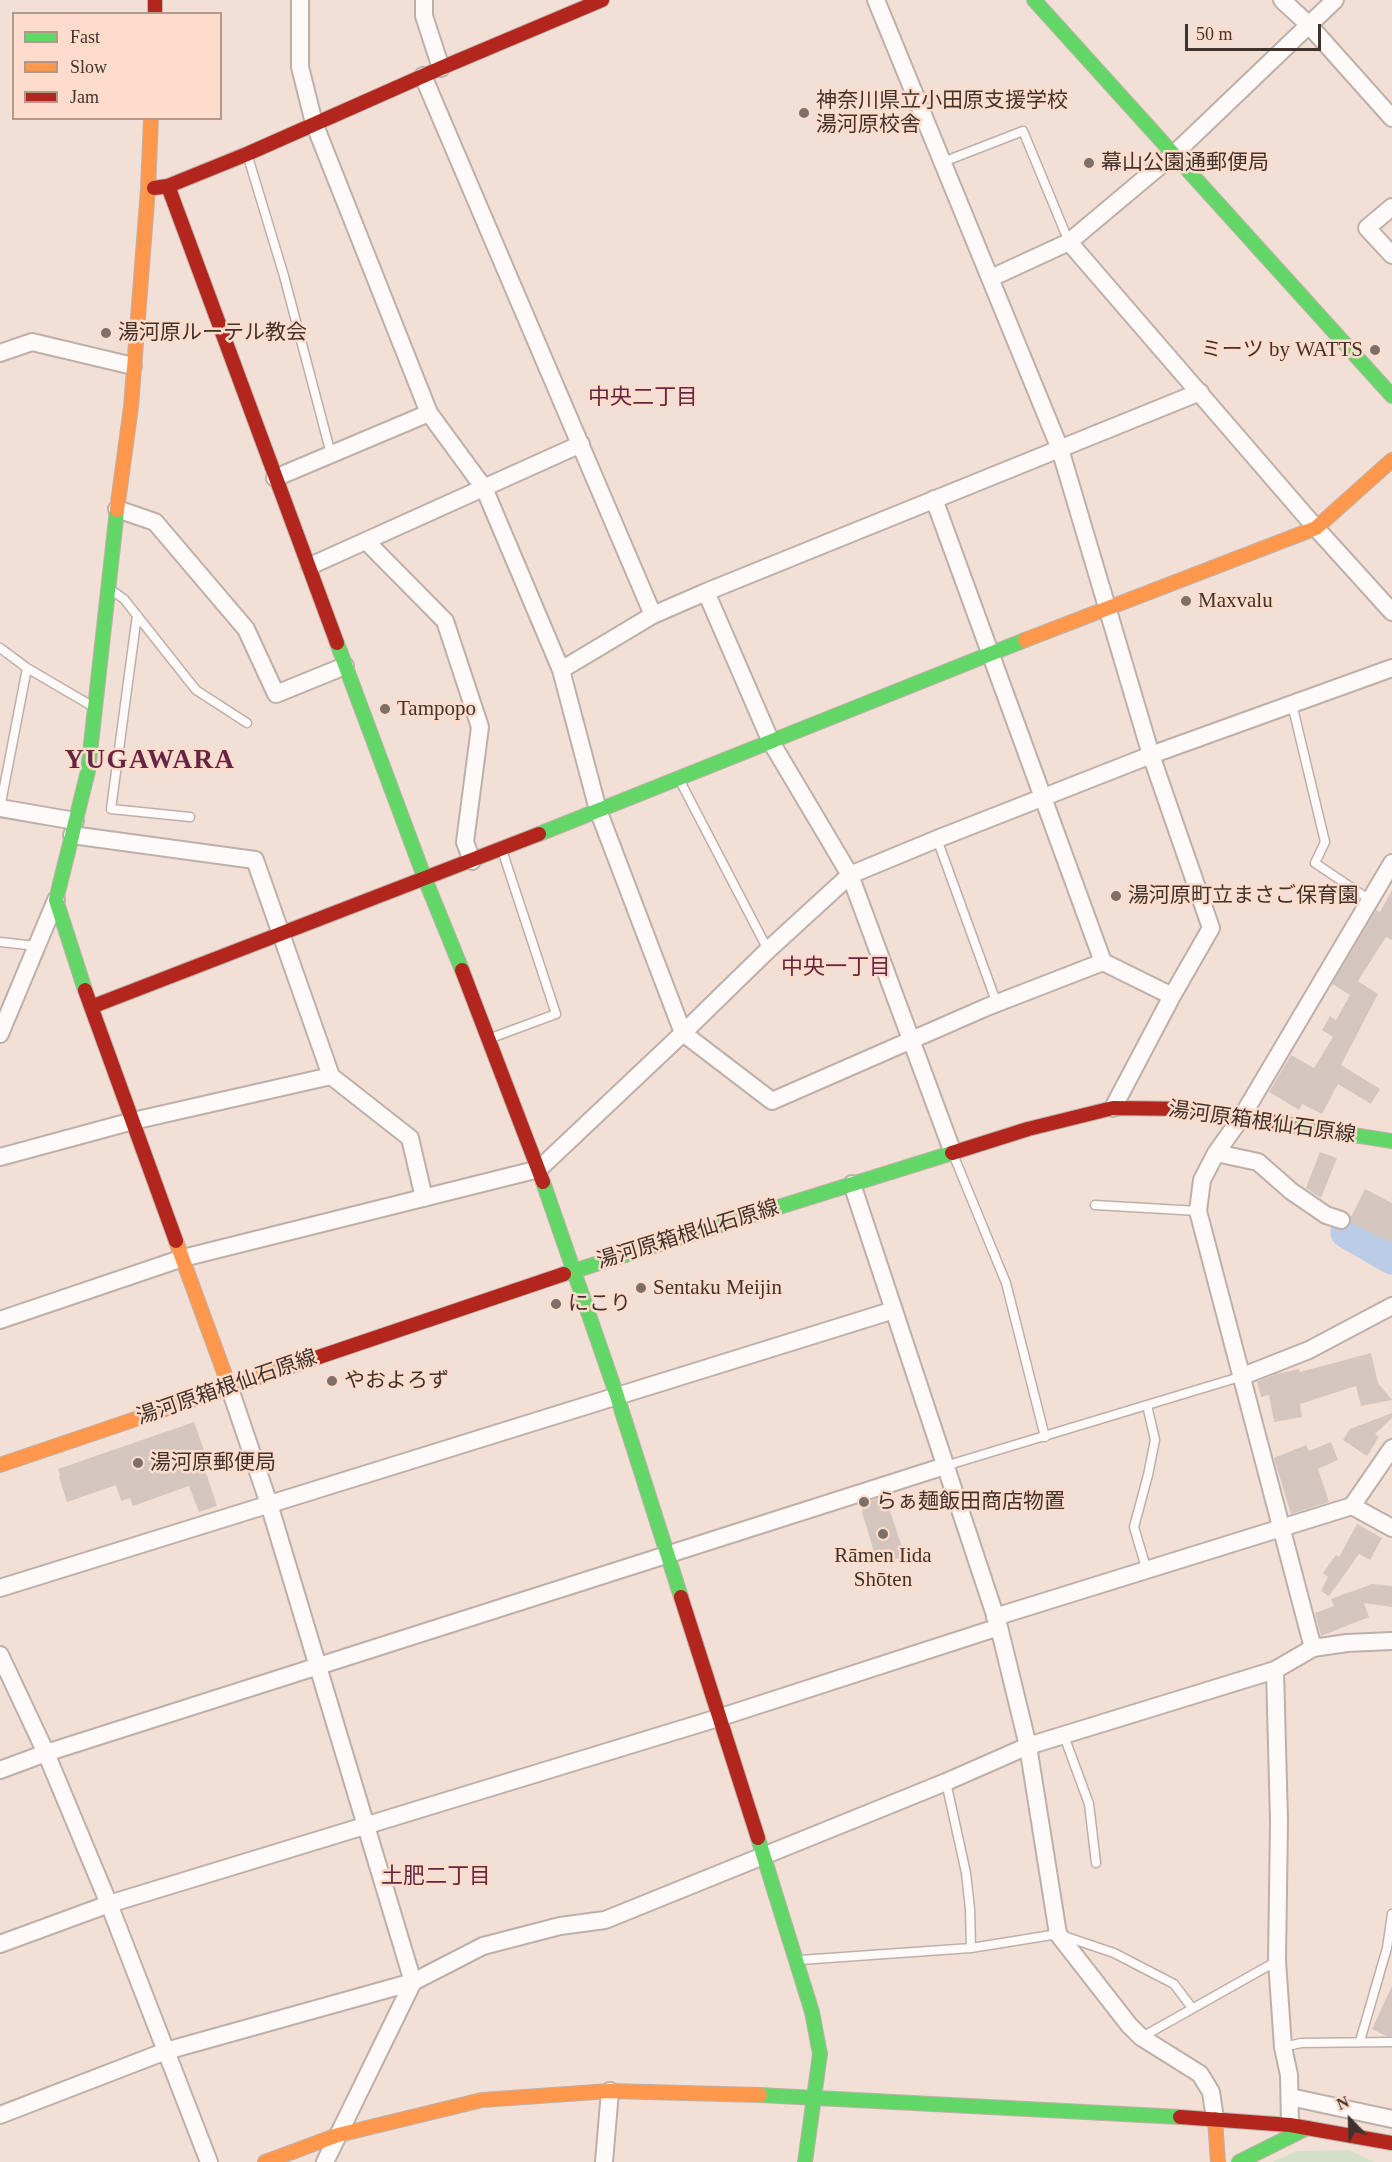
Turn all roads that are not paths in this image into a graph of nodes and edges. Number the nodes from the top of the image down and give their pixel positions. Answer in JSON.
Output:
{"nodes":[{"id":1,"x":300,"y":0,"type":"edge"},
{"id":2,"x":424,"y":0,"type":"edge"},
{"id":3,"x":602,"y":0,"type":"edge"},
{"id":4,"x":876,"y":0,"type":"edge"},
{"id":5,"x":1034,"y":0,"type":"edge"},
{"id":6,"x":1282,"y":0,"type":"edge"},
{"id":7,"x":1335,"y":0,"type":"edge"},
{"id":8,"x":1308,"y":24,"type":"junction"},
{"id":9,"x":441,"y":68,"type":"junction"},
{"id":10,"x":423,"y":76,"type":"junction"},
{"id":11,"x":1392,"y":118,"type":"edge"},
{"id":12,"x":151,"y":120,"type":"edge"},
{"id":13,"x":314,"y":123,"type":"junction"},
{"id":14,"x":247,"y":154,"type":"junction"},
{"id":15,"x":1174,"y":154,"type":"junction"},
{"id":16,"x":943,"y":162,"type":"junction"},
{"id":17,"x":168,"y":186,"type":"junction"},
{"id":18,"x":148,"y":189,"type":"junction"},
{"id":19,"x":1392,"y":207,"type":"edge"},
{"id":20,"x":1069,"y":242,"type":"junction"},
{"id":21,"x":1392,"y":255,"type":"edge"},
{"id":22,"x":991,"y":278,"type":"junction"},
{"id":23,"x":0,"y":353,"type":"edge"},
{"id":24,"x":133,"y":366,"type":"junction"},
{"id":25,"x":1200,"y":392,"type":"junction"},
{"id":26,"x":1392,"y":396,"type":"edge"},
{"id":27,"x":429,"y":413,"type":"junction"},
{"id":28,"x":581,"y":444,"type":"junction"},
{"id":29,"x":1060,"y":449,"type":"junction"},
{"id":30,"x":331,"y":454,"type":"junction"},
{"id":31,"x":1392,"y":460,"type":"edge"},
{"id":32,"x":275,"y":478,"type":"junction"},
{"id":33,"x":484,"y":488,"type":"junction"},
{"id":34,"x":934,"y":499,"type":"junction"},
{"id":35,"x":117,"y":509,"type":"junction"},
{"id":36,"x":1316,"y":528,"type":"junction"},
{"id":37,"x":366,"y":541,"type":"junction"},
{"id":38,"x":310,"y":566,"type":"junction"},
{"id":39,"x":108,"y":588,"type":"junction"},
{"id":40,"x":706,"y":592,"type":"junction"},
{"id":41,"x":1109,"y":607,"type":"junction"},
{"id":42,"x":1392,"y":612,"type":"edge"},
{"id":43,"x":137,"y":615,"type":"junction"},
{"id":44,"x":653,"y":615,"type":"junction"},
{"id":45,"x":0,"y":648,"type":"edge"},
{"id":46,"x":991,"y":653,"type":"junction"},
{"id":47,"x":345,"y":666,"type":"junction"},
{"id":48,"x":27,"y":668,"type":"junction"},
{"id":49,"x":1392,"y":668,"type":"edge"},
{"id":50,"x":561,"y":670,"type":"junction"},
{"id":51,"x":1292,"y":704,"type":"junction"},
{"id":52,"x":95,"y":708,"type":"junction"},
{"id":53,"x":247,"y":723,"type":"dead end"},
{"id":54,"x":771,"y":742,"type":"junction"},
{"id":55,"x":1151,"y":755,"type":"junction"},
{"id":56,"x":678,"y":779,"type":"junction"},
{"id":57,"x":1044,"y":798,"type":"junction"},
{"id":58,"x":0,"y":808,"type":"edge"},
{"id":59,"x":598,"y":810,"type":"junction"},
{"id":60,"x":190,"y":817,"type":"dead end"},
{"id":61,"x":73,"y":828,"type":"junction"},
{"id":62,"x":937,"y":839,"type":"junction"},
{"id":63,"x":502,"y":849,"type":"junction"},
{"id":64,"x":472,"y":861,"type":"junction"},
{"id":65,"x":1392,"y":863,"type":"edge"},
{"id":66,"x":850,"y":875,"type":"junction"},
{"id":67,"x":425,"y":879,"type":"junction"},
{"id":68,"x":56,"y":900,"type":"junction"},
{"id":69,"x":1370,"y":900,"type":"junction"},
{"id":70,"x":281,"y":935,"type":"junction"},
{"id":71,"x":0,"y":942,"type":"edge"},
{"id":72,"x":36,"y":946,"type":"junction"},
{"id":73,"x":768,"y":950,"type":"junction"},
{"id":74,"x":1103,"y":963,"type":"junction"},
{"id":75,"x":1172,"y":996,"type":"junction"},
{"id":76,"x":997,"y":1004,"type":"junction"},
{"id":77,"x":92,"y":1007,"type":"junction"},
{"id":78,"x":683,"y":1033,"type":"junction"},
{"id":79,"x":0,"y":1034,"type":"edge"},
{"id":80,"x":490,"y":1039,"type":"junction"},
{"id":81,"x":912,"y":1041,"type":"junction"},
{"id":82,"x":331,"y":1076,"type":"junction"},
{"id":83,"x":1113,"y":1108,"type":"junction"},
{"id":84,"x":1241,"y":1118,"type":"junction"},
{"id":85,"x":133,"y":1121,"type":"junction"},
{"id":86,"x":1392,"y":1141,"type":"edge"},
{"id":87,"x":953,"y":1153,"type":"junction"},
{"id":88,"x":1216,"y":1153,"type":"junction"},
{"id":89,"x":0,"y":1157,"type":"edge"},
{"id":90,"x":539,"y":1169,"type":"junction"},
{"id":91,"x":852,"y":1184,"type":"junction"},
{"id":92,"x":424,"y":1198,"type":"junction"},
{"id":93,"x":1095,"y":1205,"type":"dead end"},
{"id":94,"x":1198,"y":1210,"type":"junction"},
{"id":95,"x":1341,"y":1220,"type":"dead end"},
{"id":96,"x":183,"y":1258,"type":"junction"},
{"id":97,"x":575,"y":1270,"type":"junction"},
{"id":98,"x":1392,"y":1305,"type":"edge"},
{"id":99,"x":894,"y":1310,"type":"junction"},
{"id":100,"x":0,"y":1320,"type":"edge"},
{"id":101,"x":1243,"y":1376,"type":"junction"},
{"id":102,"x":230,"y":1386,"type":"junction"},
{"id":103,"x":617,"y":1396,"type":"junction"},
{"id":104,"x":1147,"y":1405,"type":"junction"},
{"id":105,"x":1045,"y":1437,"type":"junction"},
{"id":106,"x":1392,"y":1448,"type":"edge"},
{"id":107,"x":0,"y":1465,"type":"edge"},
{"id":108,"x":945,"y":1466,"type":"junction"},
{"id":109,"x":269,"y":1504,"type":"junction"},
{"id":110,"x":1352,"y":1506,"type":"junction"},
{"id":111,"x":1392,"y":1528,"type":"edge"},
{"id":112,"x":1281,"y":1530,"type":"junction"},
{"id":113,"x":667,"y":1556,"type":"junction"},
{"id":114,"x":1147,"y":1571,"type":"junction"},
{"id":115,"x":0,"y":1588,"type":"edge"},
{"id":116,"x":997,"y":1622,"type":"junction"},
{"id":117,"x":1392,"y":1641,"type":"edge"},
{"id":118,"x":1313,"y":1648,"type":"junction"},
{"id":119,"x":0,"y":1654,"type":"edge"},
{"id":120,"x":318,"y":1667,"type":"junction"},
{"id":121,"x":1275,"y":1670,"type":"junction"},
{"id":122,"x":718,"y":1718,"type":"junction"},
{"id":123,"x":1064,"y":1736,"type":"junction"},
{"id":124,"x":1028,"y":1746,"type":"junction"},
{"id":125,"x":46,"y":1753,"type":"junction"},
{"id":126,"x":0,"y":1770,"type":"edge"},
{"id":127,"x":946,"y":1782,"type":"junction"},
{"id":128,"x":366,"y":1826,"type":"junction"},
{"id":129,"x":763,"y":1856,"type":"junction"},
{"id":130,"x":1096,"y":1863,"type":"dead end"},
{"id":131,"x":109,"y":1904,"type":"junction"},
{"id":132,"x":1392,"y":1914,"type":"edge"},
{"id":133,"x":1058,"y":1934,"type":"junction"},
{"id":134,"x":0,"y":1944,"type":"edge"},
{"id":135,"x":971,"y":1948,"type":"junction"},
{"id":136,"x":797,"y":1960,"type":"junction"},
{"id":137,"x":1277,"y":1961,"type":"junction"},
{"id":138,"x":413,"y":1982,"type":"junction"},
{"id":139,"x":1192,"y":2008,"type":"junction"},
{"id":140,"x":1142,"y":2037,"type":"junction"},
{"id":141,"x":1360,"y":2041,"type":"junction"},
{"id":142,"x":1392,"y":2042,"type":"edge"},
{"id":143,"x":1282,"y":2047,"type":"junction"},
{"id":144,"x":166,"y":2051,"type":"junction"},
{"id":145,"x":610,"y":2091,"type":"junction"},
{"id":146,"x":813,"y":2096,"type":"junction"},
{"id":147,"x":1290,"y":2097,"type":"junction"},
{"id":148,"x":0,"y":2115,"type":"edge"},
{"id":149,"x":1215,"y":2119,"type":"junction"},
{"id":150,"x":1392,"y":2119,"type":"edge"},
{"id":151,"x":1290,"y":2125,"type":"junction"},
{"id":152,"x":1307,"y":2128,"type":"junction"},
{"id":153,"x":338,"y":2136,"type":"junction"},
{"id":154,"x":1392,"y":2144,"type":"edge"},
{"id":155,"x":209,"y":2162,"type":"edge"},
{"id":156,"x":266,"y":2162,"type":"edge"},
{"id":157,"x":325,"y":2162,"type":"edge"},
{"id":158,"x":604,"y":2162,"type":"edge"},
{"id":159,"x":805,"y":2162,"type":"edge"},
{"id":160,"x":1218,"y":2162,"type":"edge"},
{"id":161,"x":1239,"y":2162,"type":"edge"}],
"edges":[{"from":1,"to":13,"type":"street"},
{"from":2,"to":9,"type":"street"},
{"from":3,"to":9,"type":"street"},
{"from":4,"to":16,"type":"street"},
{"from":5,"to":15,"type":"street"},
{"from":6,"to":8,"type":"street"},
{"from":7,"to":8,"type":"street"},
{"from":8,"to":11,"type":"street"},
{"from":8,"to":15,"type":"street"},
{"from":9,"to":10,"type":"street"},
{"from":10,"to":13,"type":"street"},
{"from":10,"to":28,"type":"street"},
{"from":12,"to":18,"type":"street"},
{"from":13,"to":14,"type":"street"},
{"from":13,"to":27,"type":"street"},
{"from":14,"to":17,"type":"street"},
{"from":14,"to":30,"type":"lane"},
{"from":15,"to":20,"type":"street"},
{"from":15,"to":26,"type":"street"},
{"from":16,"to":20,"type":"lane"},
{"from":16,"to":22,"type":"street"},
{"from":17,"to":18,"type":"street"},
{"from":17,"to":32,"type":"street"},
{"from":18,"to":24,"type":"street"},
{"from":19,"to":21,"type":"street"},
{"from":20,"to":22,"type":"street"},
{"from":20,"to":25,"type":"street"},
{"from":22,"to":29,"type":"street"},
{"from":23,"to":24,"type":"street"},
{"from":24,"to":35,"type":"street"},
{"from":25,"to":29,"type":"street"},
{"from":25,"to":36,"type":"street"},
{"from":27,"to":30,"type":"street"},
{"from":27,"to":33,"type":"street"},
{"from":28,"to":33,"type":"street"},
{"from":28,"to":44,"type":"street"},
{"from":29,"to":34,"type":"street"},
{"from":29,"to":41,"type":"street"},
{"from":30,"to":32,"type":"street"},
{"from":31,"to":36,"type":"street"},
{"from":32,"to":38,"type":"street"},
{"from":33,"to":37,"type":"street"},
{"from":33,"to":50,"type":"street"},
{"from":34,"to":40,"type":"street"},
{"from":34,"to":46,"type":"street"},
{"from":35,"to":39,"type":"street"},
{"from":35,"to":47,"type":"street"},
{"from":36,"to":41,"type":"street"},
{"from":36,"to":42,"type":"street"},
{"from":37,"to":38,"type":"street"},
{"from":37,"to":64,"type":"street"},
{"from":38,"to":47,"type":"street"},
{"from":39,"to":43,"type":"lane"},
{"from":39,"to":52,"type":"street"},
{"from":40,"to":44,"type":"street"},
{"from":40,"to":54,"type":"street"},
{"from":41,"to":46,"type":"street"},
{"from":41,"to":55,"type":"street"},
{"from":43,"to":53,"type":"lane"},
{"from":43,"to":60,"type":"lane"},
{"from":44,"to":50,"type":"street"},
{"from":45,"to":48,"type":"lane"},
{"from":46,"to":54,"type":"street"},
{"from":46,"to":57,"type":"street"},
{"from":47,"to":67,"type":"street"},
{"from":48,"to":52,"type":"lane"},
{"from":48,"to":58,"type":"lane"},
{"from":49,"to":51,"type":"street"},
{"from":50,"to":59,"type":"street"},
{"from":51,"to":55,"type":"street"},
{"from":51,"to":69,"type":"lane"},
{"from":52,"to":61,"type":"street"},
{"from":54,"to":56,"type":"street"},
{"from":54,"to":66,"type":"street"},
{"from":55,"to":57,"type":"street"},
{"from":55,"to":75,"type":"street"},
{"from":56,"to":59,"type":"street"},
{"from":56,"to":73,"type":"lane"},
{"from":57,"to":62,"type":"street"},
{"from":57,"to":74,"type":"street"},
{"from":58,"to":61,"type":"street"},
{"from":59,"to":63,"type":"street"},
{"from":59,"to":78,"type":"street"},
{"from":61,"to":68,"type":"street"},
{"from":61,"to":70,"type":"street"},
{"from":62,"to":66,"type":"street"},
{"from":62,"to":76,"type":"lane"},
{"from":63,"to":64,"type":"street"},
{"from":63,"to":80,"type":"lane"},
{"from":64,"to":67,"type":"street"},
{"from":65,"to":69,"type":"street"},
{"from":66,"to":73,"type":"street"},
{"from":66,"to":81,"type":"street"},
{"from":67,"to":70,"type":"street"},
{"from":67,"to":80,"type":"street"},
{"from":68,"to":72,"type":"street"},
{"from":68,"to":77,"type":"street"},
{"from":69,"to":84,"type":"street"},
{"from":70,"to":77,"type":"street"},
{"from":70,"to":82,"type":"street"},
{"from":71,"to":72,"type":"lane"},
{"from":72,"to":79,"type":"street"},
{"from":73,"to":78,"type":"street"},
{"from":74,"to":75,"type":"street"},
{"from":74,"to":76,"type":"street"},
{"from":75,"to":83,"type":"street"},
{"from":76,"to":81,"type":"street"},
{"from":77,"to":85,"type":"street"},
{"from":78,"to":81,"type":"street"},
{"from":78,"to":90,"type":"street"},
{"from":80,"to":90,"type":"street"},
{"from":81,"to":87,"type":"street"},
{"from":82,"to":85,"type":"street"},
{"from":82,"to":92,"type":"street"},
{"from":83,"to":84,"type":"street","name":"湯河原箱根仙石原線"},
{"from":83,"to":87,"type":"street","name":"湯河原箱根仙石原線"},
{"from":84,"to":86,"type":"street","name":"湯河原箱根仙石原線"},
{"from":84,"to":88,"type":"street"},
{"from":85,"to":89,"type":"street"},
{"from":85,"to":96,"type":"street"},
{"from":87,"to":91,"type":"street","name":"湯河原箱根仙石原線"},
{"from":87,"to":105,"type":"lane"},
{"from":88,"to":94,"type":"street"},
{"from":88,"to":95,"type":"street"},
{"from":90,"to":92,"type":"street"},
{"from":90,"to":97,"type":"street"},
{"from":91,"to":97,"type":"street","name":"湯河原箱根仙石原線"},
{"from":91,"to":99,"type":"street"},
{"from":92,"to":96,"type":"street"},
{"from":93,"to":94,"type":"lane"},
{"from":94,"to":101,"type":"street"},
{"from":96,"to":100,"type":"street"},
{"from":96,"to":102,"type":"street"},
{"from":97,"to":102,"type":"street","name":"湯河原箱根仙石原線"},
{"from":97,"to":103,"type":"street"},
{"from":98,"to":101,"type":"street"},
{"from":99,"to":103,"type":"street"},
{"from":99,"to":108,"type":"street"},
{"from":101,"to":104,"type":"lane"},
{"from":101,"to":112,"type":"street"},
{"from":102,"to":107,"type":"street","name":"湯河原箱根仙石原線"},
{"from":102,"to":109,"type":"street"},
{"from":103,"to":109,"type":"street"},
{"from":103,"to":113,"type":"street"},
{"from":104,"to":105,"type":"lane"},
{"from":104,"to":114,"type":"lane"},
{"from":105,"to":108,"type":"lane"},
{"from":106,"to":110,"type":"street"},
{"from":108,"to":113,"type":"street"},
{"from":108,"to":116,"type":"street"},
{"from":109,"to":115,"type":"street"},
{"from":109,"to":120,"type":"street"},
{"from":110,"to":111,"type":"street"},
{"from":110,"to":112,"type":"street"},
{"from":112,"to":114,"type":"street"},
{"from":112,"to":118,"type":"street"},
{"from":113,"to":120,"type":"street"},
{"from":113,"to":122,"type":"street"},
{"from":114,"to":116,"type":"street"},
{"from":116,"to":122,"type":"street"},
{"from":116,"to":124,"type":"street"},
{"from":117,"to":118,"type":"street"},
{"from":118,"to":121,"type":"street"},
{"from":119,"to":125,"type":"street"},
{"from":120,"to":125,"type":"street"},
{"from":120,"to":128,"type":"street"},
{"from":121,"to":123,"type":"street"},
{"from":121,"to":137,"type":"street"},
{"from":122,"to":128,"type":"street"},
{"from":122,"to":129,"type":"street"},
{"from":123,"to":124,"type":"street"},
{"from":123,"to":130,"type":"lane"},
{"from":124,"to":127,"type":"street"},
{"from":124,"to":133,"type":"street"},
{"from":125,"to":126,"type":"street"},
{"from":125,"to":131,"type":"street"},
{"from":127,"to":129,"type":"street"},
{"from":127,"to":135,"type":"lane"},
{"from":128,"to":131,"type":"street"},
{"from":128,"to":138,"type":"street"},
{"from":129,"to":136,"type":"street"},
{"from":129,"to":138,"type":"street"},
{"from":131,"to":134,"type":"street"},
{"from":131,"to":144,"type":"street"},
{"from":132,"to":141,"type":"lane"},
{"from":133,"to":135,"type":"lane"},
{"from":133,"to":139,"type":"lane"},
{"from":133,"to":140,"type":"street"},
{"from":135,"to":136,"type":"lane"},
{"from":136,"to":146,"type":"street"},
{"from":137,"to":139,"type":"lane"},
{"from":137,"to":143,"type":"street"},
{"from":138,"to":144,"type":"street"},
{"from":138,"to":153,"type":"street"},
{"from":139,"to":140,"type":"lane"},
{"from":140,"to":149,"type":"street"},
{"from":141,"to":142,"type":"lane"},
{"from":141,"to":143,"type":"lane"},
{"from":143,"to":147,"type":"street"},
{"from":144,"to":148,"type":"street"},
{"from":144,"to":155,"type":"street"},
{"from":145,"to":146,"type":"street"},
{"from":145,"to":153,"type":"street"},
{"from":145,"to":158,"type":"street"},
{"from":146,"to":149,"type":"street"},
{"from":146,"to":159,"type":"street"},
{"from":147,"to":150,"type":"street"},
{"from":147,"to":151,"type":"street"},
{"from":149,"to":151,"type":"street"},
{"from":149,"to":160,"type":"street"},
{"from":151,"to":152,"type":"street"},
{"from":152,"to":154,"type":"street"},
{"from":152,"to":161,"type":"street"},
{"from":153,"to":156,"type":"street"},
{"from":153,"to":157,"type":"street"}]}
